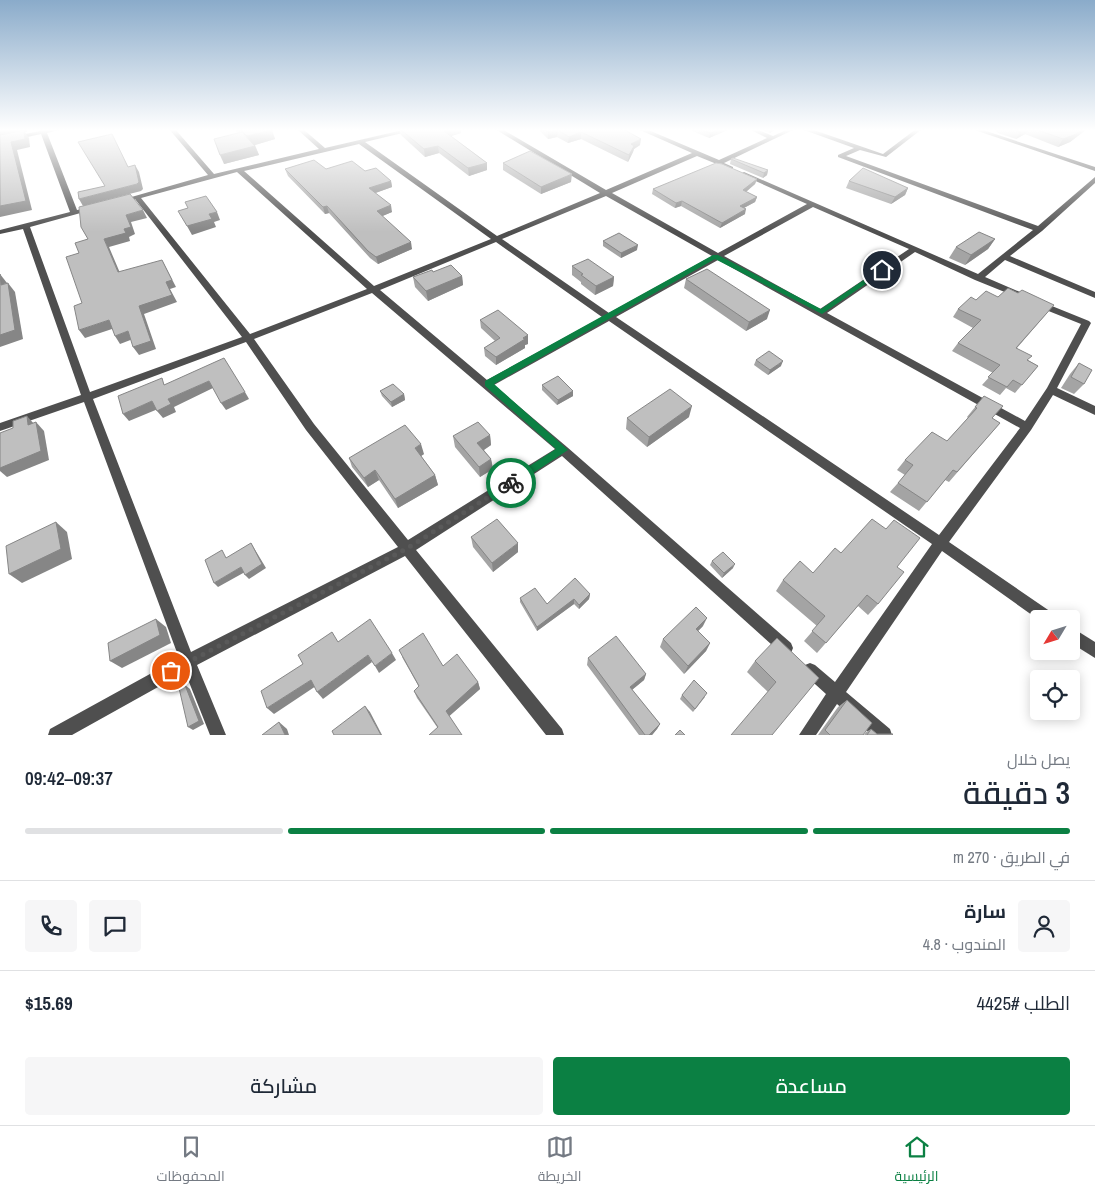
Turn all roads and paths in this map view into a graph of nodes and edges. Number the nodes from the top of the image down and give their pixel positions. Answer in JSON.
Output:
{"nodes":[{"id":1,"x":55,"y":163,"type":"edge"},
{"id":2,"x":201,"y":163,"type":"edge"},
{"id":3,"x":267,"y":163,"type":"edge"},
{"id":4,"x":389,"y":163,"type":"edge"},
{"id":5,"x":554,"y":163,"type":"edge"},
{"id":6,"x":675,"y":163,"type":"edge"},
{"id":7,"x":718,"y":163,"type":"edge"},
{"id":8,"x":860,"y":163,"type":"edge"},
{"id":9,"x":1078,"y":163,"type":"edge"},
{"id":10,"x":1095,"y":169,"type":"edge"},
{"id":11,"x":239,"y":170,"type":"junction"},
{"id":12,"x":212,"y":176,"type":"junction"},
{"id":13,"x":1095,"y":179,"type":"edge"},
{"id":14,"x":605,"y":194,"type":"junction"},
{"id":15,"x":137,"y":197,"type":"junction"},
{"id":16,"x":119,"y":201,"type":"edge"},
{"id":17,"x":811,"y":205,"type":"junction"},
{"id":18,"x":101,"y":206,"type":"edge"},
{"id":19,"x":74,"y":213,"type":"junction"},
{"id":20,"x":26,"y":226,"type":"junction"},
{"id":21,"x":1039,"y":229,"type":"junction"},
{"id":22,"x":0,"y":232,"type":"edge"},
{"id":23,"x":494,"y":240,"type":"junction"},
{"id":24,"x":913,"y":250,"type":"junction"},
{"id":25,"x":715,"y":257,"type":"junction"},
{"id":26,"x":1004,"y":257,"type":"junction"},
{"id":27,"x":978,"y":278,"type":"junction"},
{"id":28,"x":373,"y":289,"type":"junction"},
{"id":29,"x":1095,"y":296,"type":"edge"},
{"id":30,"x":822,"y":312,"type":"junction"},
{"id":31,"x":609,"y":317,"type":"junction"},
{"id":32,"x":1091,"y":325,"type":"edge"},
{"id":33,"x":249,"y":339,"type":"junction"},
{"id":34,"x":488,"y":384,"type":"junction"},
{"id":35,"x":1051,"y":390,"type":"junction"},
{"id":36,"x":87,"y":398,"type":"junction"},
{"id":37,"x":1095,"y":411,"type":"edge"},
{"id":38,"x":0,"y":427,"type":"edge"},
{"id":39,"x":1027,"y":427,"type":"junction"},
{"id":40,"x":563,"y":450,"type":"junction"},
{"id":41,"x":941,"y":542,"type":"junction"},
{"id":42,"x":406,"y":549,"type":"junction"},
{"id":43,"x":1036,"y":610,"type":"edge"},
{"id":44,"x":1080,"y":640,"type":"edge"},
{"id":45,"x":1095,"y":651,"type":"edge"},
{"id":46,"x":187,"y":662,"type":"junction"},
{"id":47,"x":837,"y":694,"type":"junction"},
{"id":48,"x":56,"y":735,"type":"edge"},
{"id":49,"x":218,"y":735,"type":"edge"},
{"id":50,"x":556,"y":735,"type":"edge"},
{"id":51,"x":807,"y":735,"type":"edge"},
{"id":52,"x":884,"y":735,"type":"edge"}],
"edges":[{"from":1,"to":19,"type":"street"},
{"from":2,"to":12,"type":"street"},
{"from":3,"to":11,"type":"street"},
{"from":4,"to":23,"type":"street"},
{"from":5,"to":14,"type":"street"},
{"from":6,"to":14,"type":"street"},
{"from":7,"to":17,"type":"street"},
{"from":8,"to":21,"type":"street"},
{"from":9,"to":10,"type":"street"},
{"from":11,"to":12,"type":"street"},
{"from":11,"to":28,"type":"street"},
{"from":12,"to":15,"type":"street"},
{"from":13,"to":21,"type":"street"},
{"from":14,"to":23,"type":"street"},
{"from":14,"to":25,"type":"street"},
{"from":15,"to":16,"type":"street"},
{"from":15,"to":33,"type":"street"},
{"from":17,"to":24,"type":"street"},
{"from":17,"to":25,"type":"street"},
{"from":18,"to":19,"type":"street"},
{"from":19,"to":20,"type":"street"},
{"from":20,"to":22,"type":"street"},
{"from":20,"to":36,"type":"street"},
{"from":21,"to":26,"type":"street"},
{"from":23,"to":28,"type":"street"},
{"from":23,"to":31,"type":"street"},
{"from":24,"to":27,"type":"street"},
{"from":24,"to":30,"type":"street"},
{"from":25,"to":30,"type":"street"},
{"from":25,"to":31,"type":"street"},
{"from":26,"to":27,"type":"street"},
{"from":26,"to":29,"type":"street"},
{"from":27,"to":32,"type":"street"},
{"from":28,"to":33,"type":"street"},
{"from":28,"to":34,"type":"street"},
{"from":30,"to":39,"type":"street"},
{"from":31,"to":34,"type":"street"},
{"from":31,"to":41,"type":"street"},
{"from":32,"to":35,"type":"street"},
{"from":33,"to":36,"type":"street"},
{"from":33,"to":42,"type":"street"},
{"from":34,"to":40,"type":"street"},
{"from":35,"to":37,"type":"street"},
{"from":35,"to":39,"type":"street"},
{"from":36,"to":38,"type":"street"},
{"from":36,"to":46,"type":"street"},
{"from":39,"to":41,"type":"street"},
{"from":40,"to":42,"type":"street"},
{"from":40,"to":47,"type":"street"},
{"from":41,"to":43,"type":"street"},
{"from":41,"to":47,"type":"street"},
{"from":42,"to":46,"type":"street"},
{"from":42,"to":50,"type":"street"},
{"from":44,"to":45,"type":"street"},
{"from":46,"to":48,"type":"street"},
{"from":46,"to":49,"type":"street"},
{"from":47,"to":51,"type":"street"},
{"from":47,"to":52,"type":"street"}]}
